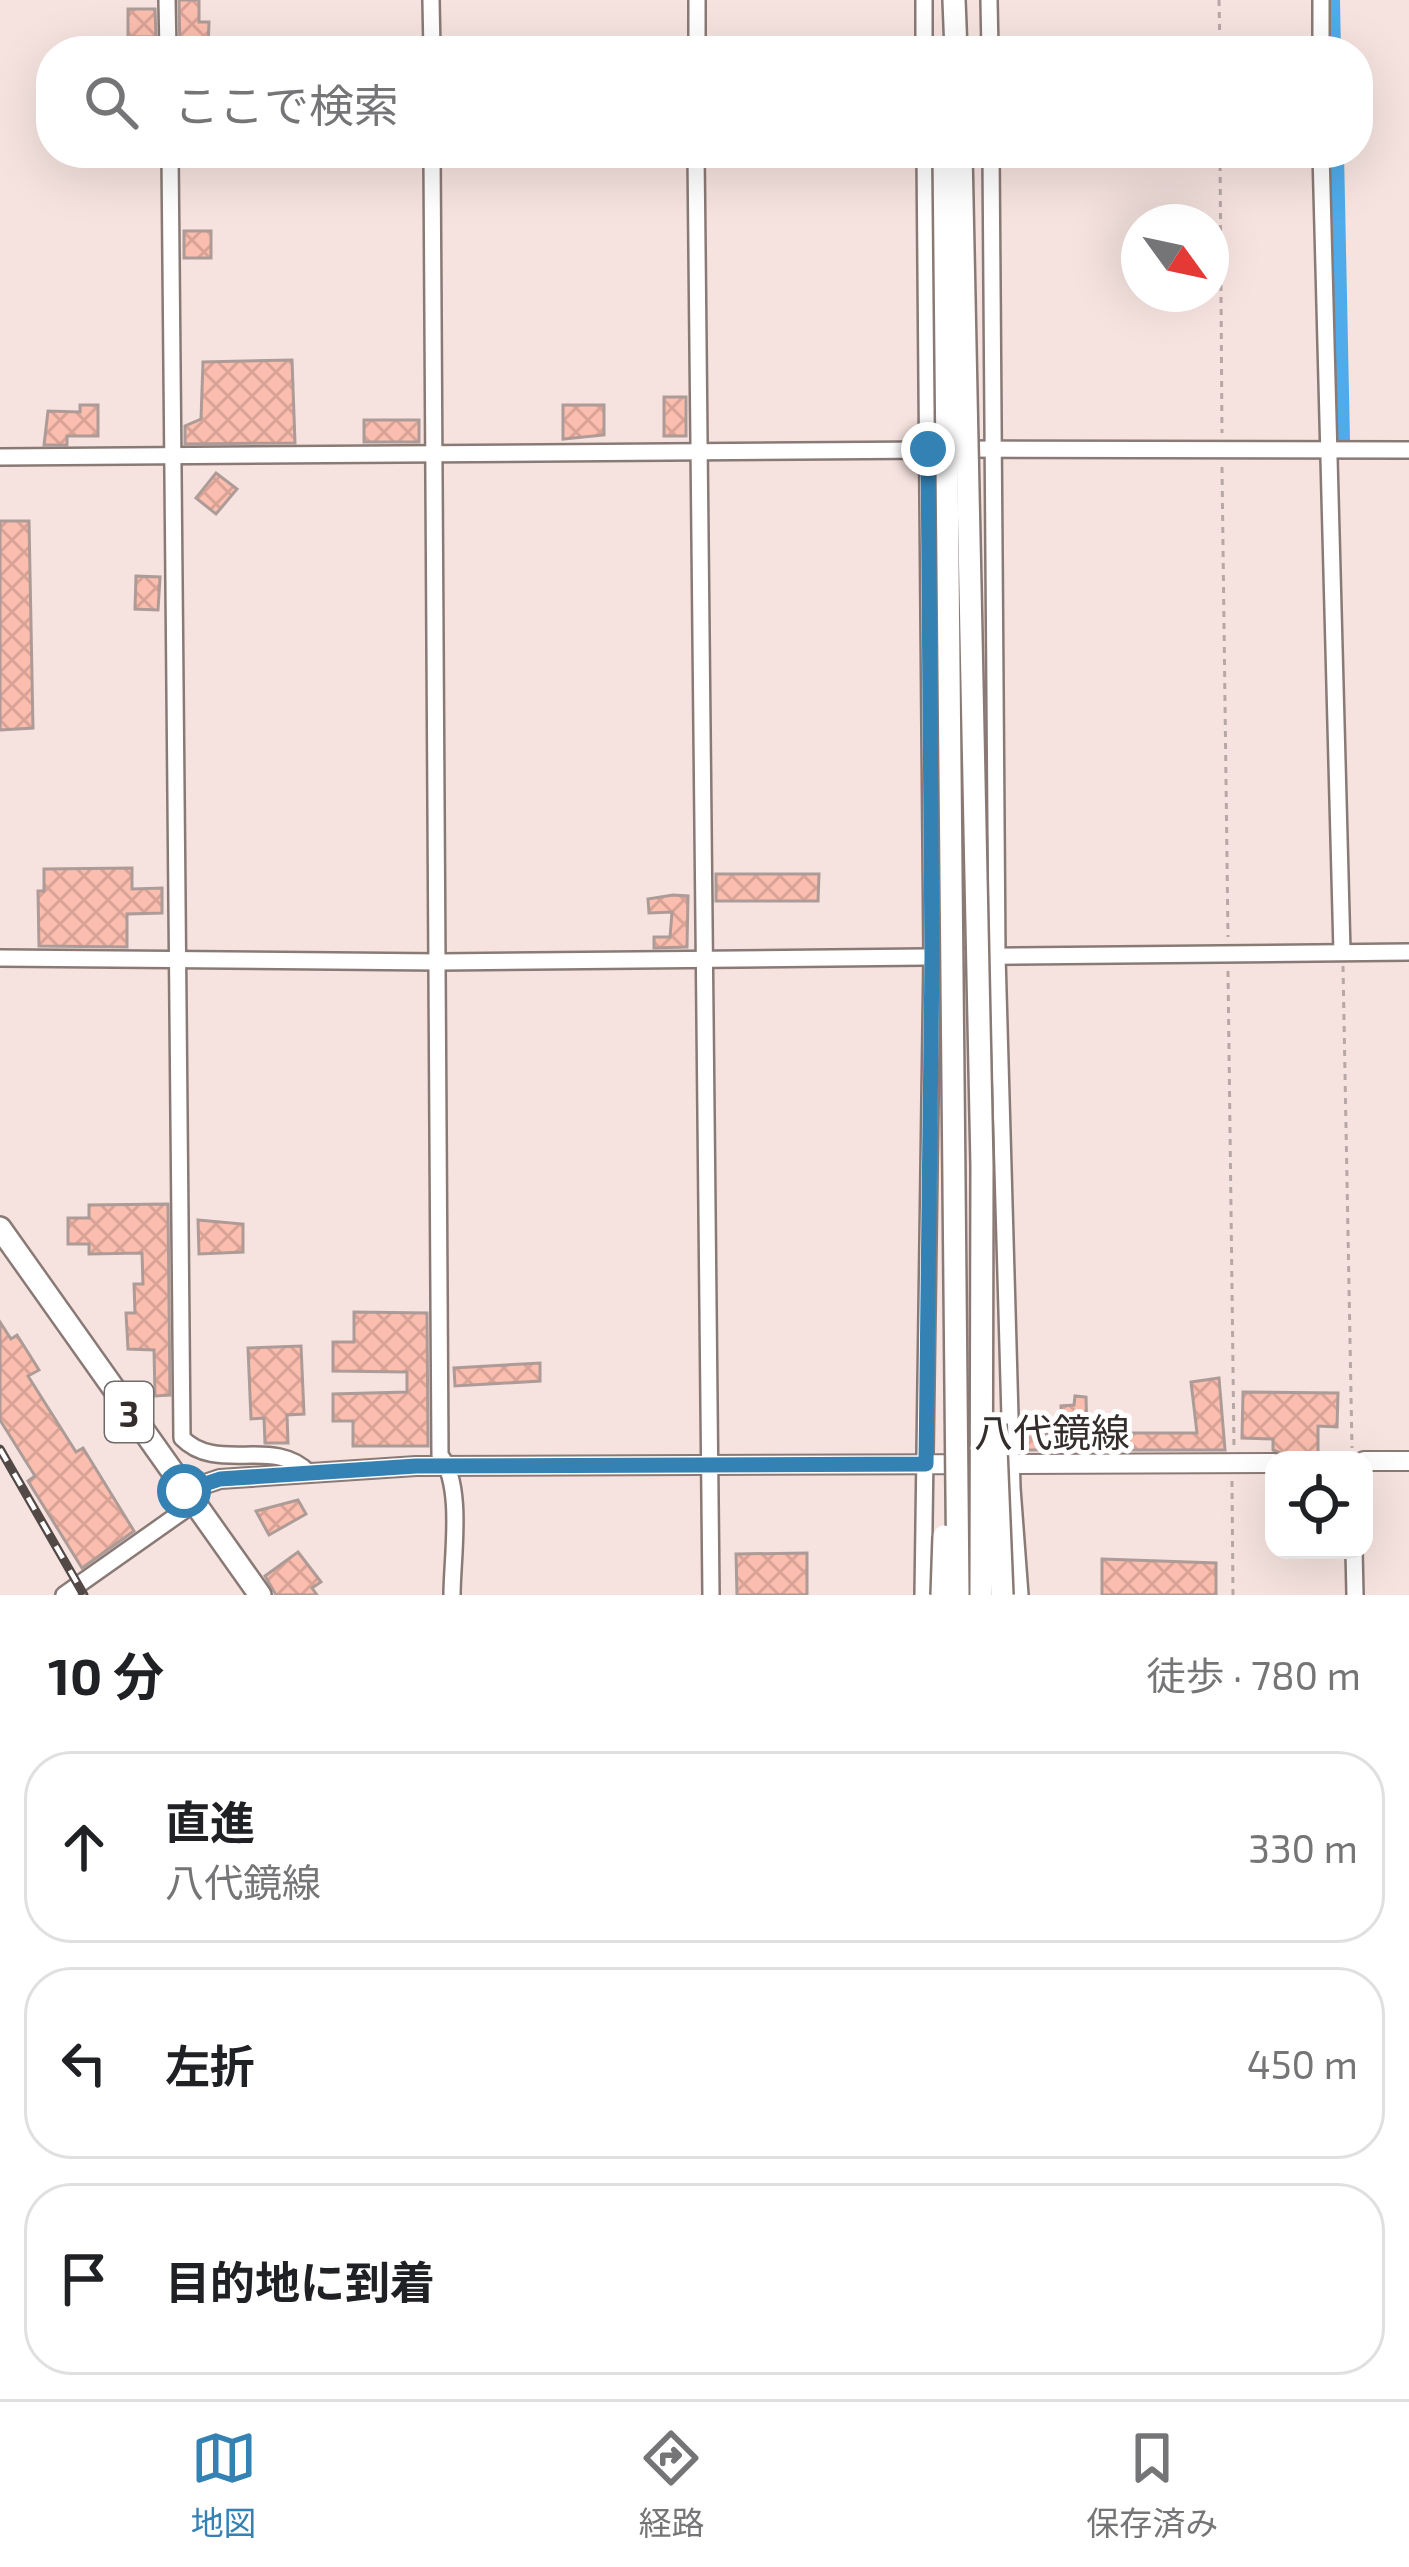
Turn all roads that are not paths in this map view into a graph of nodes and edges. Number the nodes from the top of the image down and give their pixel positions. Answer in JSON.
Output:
{"nodes":[{"id":1,"x":167,"y":0,"type":"edge"},
{"id":2,"x":431,"y":0,"type":"edge"},
{"id":3,"x":697,"y":0,"type":"edge"},
{"id":4,"x":924,"y":0,"type":"edge"},
{"id":5,"x":945,"y":0,"type":"edge"},
{"id":6,"x":954,"y":0,"type":"edge"},
{"id":7,"x":989,"y":0,"type":"edge"},
{"id":8,"x":1321,"y":0,"type":"edge"},
{"id":9,"x":168,"y":36,"type":"edge"},
{"id":10,"x":432,"y":36,"type":"edge"},
{"id":11,"x":697,"y":36,"type":"edge"},
{"id":12,"x":924,"y":36,"type":"edge"},
{"id":13,"x":944,"y":36,"type":"edge"},
{"id":14,"x":955,"y":36,"type":"edge"},
{"id":15,"x":990,"y":36,"type":"edge"},
{"id":16,"x":1321,"y":36,"type":"edge"},
{"id":17,"x":170,"y":168,"type":"edge"},
{"id":18,"x":432,"y":168,"type":"edge"},
{"id":19,"x":697,"y":168,"type":"edge"},
{"id":20,"x":925,"y":168,"type":"edge"},
{"id":21,"x":944,"y":168,"type":"edge"},
{"id":22,"x":961,"y":168,"type":"edge"},
{"id":23,"x":991,"y":168,"type":"edge"},
{"id":24,"x":1321,"y":168,"type":"edge"},
{"id":25,"x":928,"y":449,"type":"junction"},
{"id":26,"x":993,"y":449,"type":"junction"},
{"id":27,"x":1328,"y":450,"type":"junction"},
{"id":28,"x":1409,"y":450,"type":"edge"},
{"id":29,"x":696,"y":452,"type":"junction"},
{"id":30,"x":0,"y":457,"type":"edge"},
{"id":31,"x":175,"y":457,"type":"junction"},
{"id":32,"x":433,"y":457,"type":"junction"},
{"id":33,"x":1350,"y":952,"type":"junction"},
{"id":34,"x":1409,"y":952,"type":"edge"},
{"id":35,"x":998,"y":956,"type":"junction"},
{"id":36,"x":704,"y":957,"type":"junction"},
{"id":37,"x":932,"y":957,"type":"junction"},
{"id":38,"x":0,"y":958,"type":"edge"},
{"id":39,"x":176,"y":958,"type":"junction"},
{"id":40,"x":440,"y":962,"type":"junction"},
{"id":41,"x":982,"y":1166,"type":"junction"},
{"id":42,"x":956,"y":1206,"type":"junction"},
{"id":43,"x":0,"y":1228,"type":"edge"},
{"id":44,"x":1373,"y":1461,"type":"edge"},
{"id":45,"x":1409,"y":1461,"type":"edge"},
{"id":46,"x":1265,"y":1463,"type":"edge"},
{"id":47,"x":926,"y":1464,"type":"junction"},
{"id":48,"x":1015,"y":1465,"type":"junction"},
{"id":49,"x":449,"y":1467,"type":"junction"},
{"id":50,"x":710,"y":1468,"type":"junction"},
{"id":51,"x":309,"y":1473,"type":"junction"},
{"id":52,"x":189,"y":1497,"type":"junction"},
{"id":53,"x":1354,"y":1559,"type":"edge"},
{"id":54,"x":64,"y":1595,"type":"edge"},
{"id":55,"x":260,"y":1595,"type":"edge"},
{"id":56,"x":452,"y":1595,"type":"edge"},
{"id":57,"x":711,"y":1595,"type":"edge"},
{"id":58,"x":923,"y":1595,"type":"edge"},
{"id":59,"x":942,"y":1595,"type":"edge"},
{"id":60,"x":958,"y":1595,"type":"edge"},
{"id":61,"x":981,"y":1595,"type":"edge"},
{"id":62,"x":1002,"y":1595,"type":"edge"},
{"id":63,"x":1020,"y":1595,"type":"edge"},
{"id":64,"x":1354,"y":1595,"type":"edge"}],
"edges":[{"from":1,"to":9,"type":"street"},
{"from":2,"to":10,"type":"street"},
{"from":3,"to":11,"type":"street"},
{"from":4,"to":12,"type":"street"},
{"from":5,"to":13,"type":"highway"},
{"from":6,"to":14,"type":"highway"},
{"from":7,"to":15,"type":"street"},
{"from":8,"to":16,"type":"street"},
{"from":17,"to":31,"type":"street"},
{"from":18,"to":32,"type":"street"},
{"from":19,"to":29,"type":"street"},
{"from":20,"to":25,"type":"street"},
{"from":21,"to":42,"type":"highway","bridge":true},
{"from":22,"to":41,"type":"highway","bridge":true},
{"from":23,"to":26,"type":"street"},
{"from":24,"to":27,"type":"street"},
{"from":25,"to":26,"type":"street"},
{"from":25,"to":29,"type":"street"},
{"from":25,"to":37,"type":"street"},
{"from":26,"to":27,"type":"street"},
{"from":26,"to":35,"type":"street"},
{"from":27,"to":28,"type":"street"},
{"from":27,"to":33,"type":"street"},
{"from":29,"to":32,"type":"street"},
{"from":29,"to":36,"type":"street"},
{"from":30,"to":31,"type":"street"},
{"from":31,"to":32,"type":"street"},
{"from":31,"to":39,"type":"street"},
{"from":32,"to":40,"type":"street"},
{"from":33,"to":34,"type":"street"},
{"from":33,"to":35,"type":"street"},
{"from":35,"to":37,"type":"street"},
{"from":35,"to":48,"type":"street"},
{"from":36,"to":37,"type":"street"},
{"from":36,"to":40,"type":"street"},
{"from":36,"to":50,"type":"street"},
{"from":37,"to":47,"type":"street"},
{"from":38,"to":39,"type":"street"},
{"from":39,"to":40,"type":"street"},
{"from":39,"to":51,"type":"street"},
{"from":40,"to":49,"type":"street"},
{"from":41,"to":61,"type":"highway","bridge":true},
{"from":41,"to":62,"type":"highway","bridge":true},
{"from":42,"to":59,"type":"highway","bridge":true},
{"from":42,"to":60,"type":"highway","bridge":true},
{"from":43,"to":52,"type":"highway","number":"3"},
{"from":44,"to":45,"type":"main road"},
{"from":46,"to":48,"type":"main road","name":"八代鏡線"},
{"from":47,"to":48,"type":"main road","name":"八代鏡線"},
{"from":47,"to":50,"type":"main road","name":"八代鏡線"},
{"from":47,"to":58,"type":"street"},
{"from":48,"to":63,"type":"street"},
{"from":49,"to":50,"type":"main road","name":"八代鏡線"},
{"from":49,"to":51,"type":"main road","name":"八代鏡線"},
{"from":49,"to":56,"type":"street"},
{"from":50,"to":57,"type":"street"},
{"from":51,"to":52,"type":"main road","name":"八代鏡線"},
{"from":52,"to":54,"type":"street"},
{"from":52,"to":55,"type":"highway","number":"3"},
{"from":53,"to":64,"type":"street"}]}
